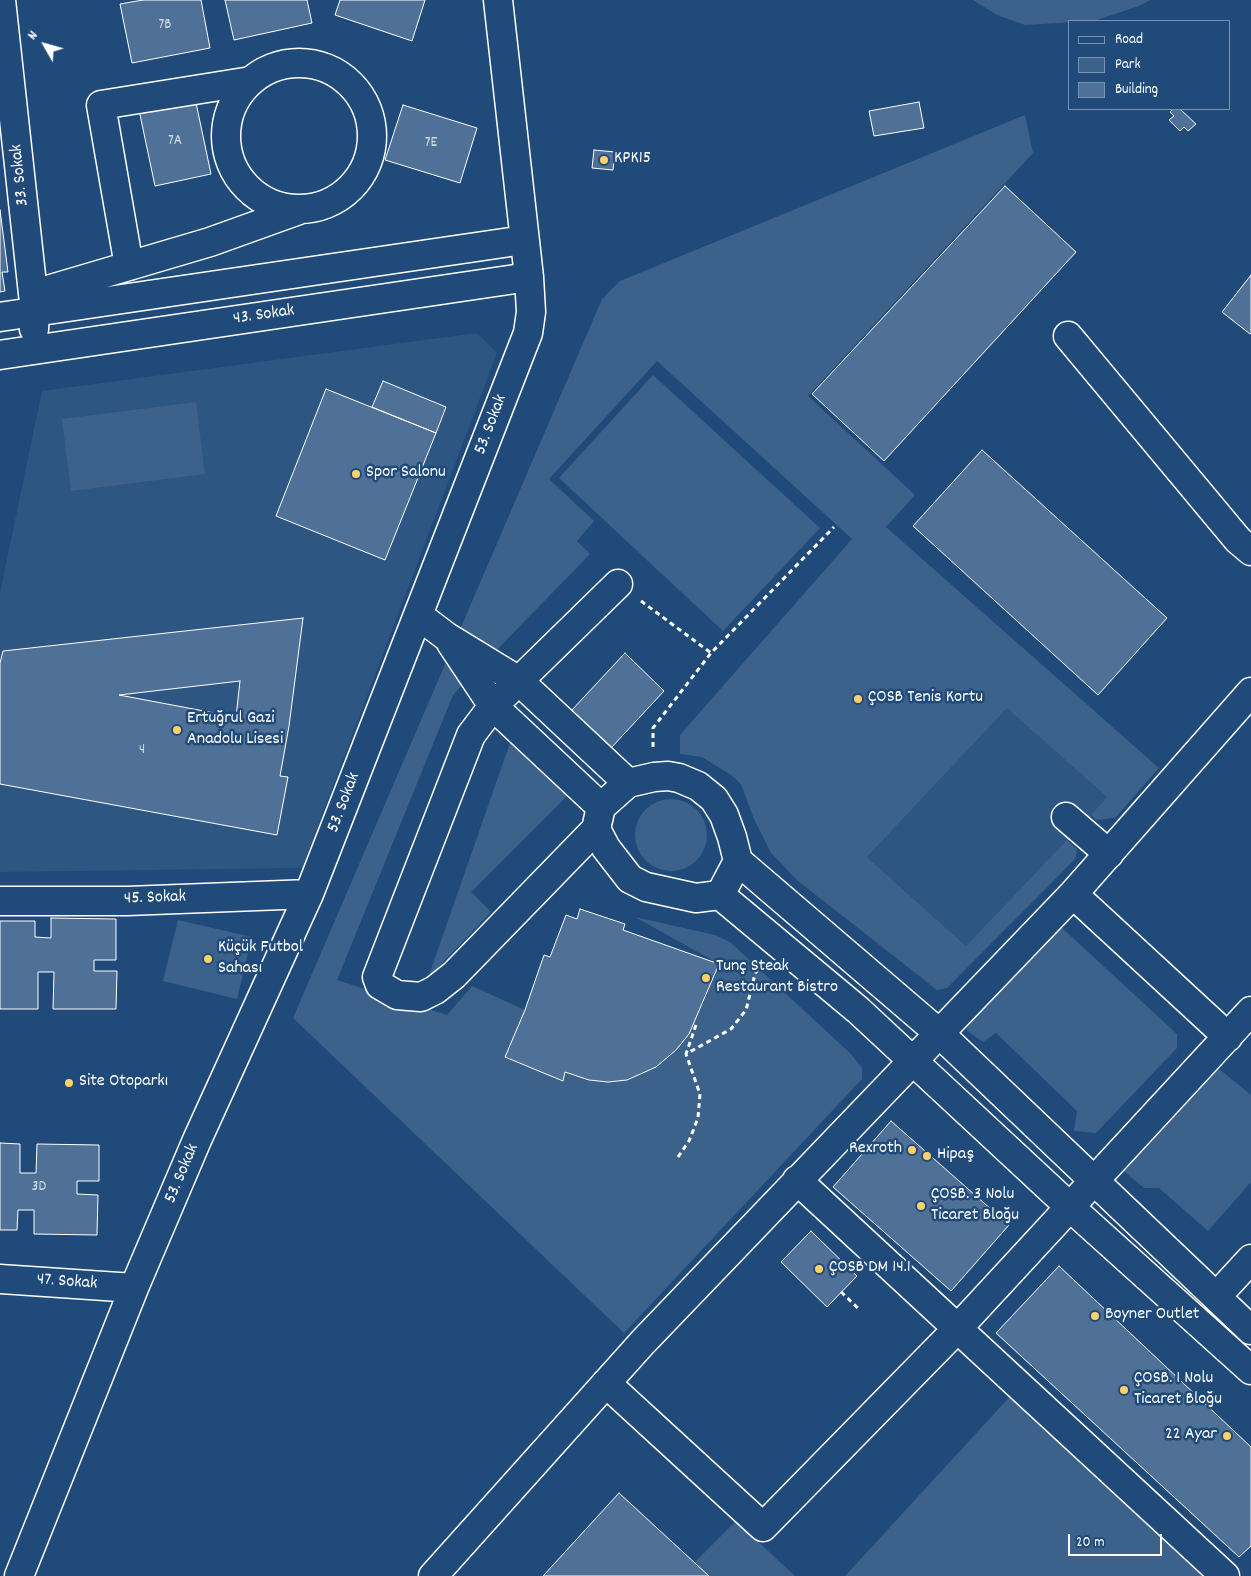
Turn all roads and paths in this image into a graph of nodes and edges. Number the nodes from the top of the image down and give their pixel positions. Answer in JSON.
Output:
{"nodes":[{"id":1,"x":2,"y":0,"type":"edge"},
{"id":2,"x":498,"y":0,"type":"edge"},
{"id":3,"x":251,"y":81,"type":"junction"},
{"id":4,"x":300,"y":210,"type":"junction"},
{"id":5,"x":524,"y":240,"type":"junction"},
{"id":6,"x":129,"y":266,"type":"junction"},
{"id":7,"x":529,"y":277,"type":"junction"},
{"id":8,"x":35,"y":303,"type":"junction"},
{"id":9,"x":0,"y":317,"type":"edge"},
{"id":10,"x":1068,"y":336,"type":"dead end"},
{"id":11,"x":32,"y":351,"type":"junction"},
{"id":12,"x":0,"y":356,"type":"edge"},
{"id":13,"x":834,"y":527,"type":"dead end"},
{"id":14,"x":1247,"y":541,"type":"edge"},
{"id":15,"x":618,"y":584,"type":"joint"},
{"id":16,"x":418,"y":615,"type":"junction"},
{"id":17,"x":448,"y":637,"type":"junction"},
{"id":18,"x":712,"y":653,"type":"junction"},
{"id":19,"x":519,"y":681,"type":"junction"},
{"id":20,"x":1251,"y":692,"type":"edge"},
{"id":21,"x":493,"y":706,"type":"junction"},
{"id":22,"x":654,"y":777,"type":"junction"},
{"id":23,"x":628,"y":783,"type":"junction"},
{"id":24,"x":1066,"y":817,"type":"dead end"},
{"id":25,"x":598,"y":818,"type":"junction"},
{"id":26,"x":1108,"y":854,"type":"junction"},
{"id":27,"x":738,"y":861,"type":"junction"},
{"id":28,"x":309,"y":894,"type":"junction"},
{"id":29,"x":1073,"y":894,"type":"junction"},
{"id":30,"x":720,"y":895,"type":"junction"},
{"id":31,"x":0,"y":901,"type":"edge"},
{"id":32,"x":762,"y":962,"type":"dead end"},
{"id":33,"x":1251,"y":1011,"type":"edge"},
{"id":34,"x":696,"y":1025,"type":"dead end"},
{"id":35,"x":940,"y":1034,"type":"junction"},
{"id":36,"x":1228,"y":1037,"type":"junction"},
{"id":37,"x":686,"y":1054,"type":"junction"},
{"id":38,"x":912,"y":1063,"type":"junction"},
{"id":39,"x":678,"y":1157,"type":"dead end"},
{"id":40,"x":798,"y":1180,"type":"junction"},
{"id":41,"x":1096,"y":1181,"type":"junction"},
{"id":42,"x":1071,"y":1208,"type":"junction"},
{"id":43,"x":1251,"y":1259,"type":"edge"},
{"id":44,"x":0,"y":1279,"type":"edge"},
{"id":45,"x":134,"y":1288,"type":"junction"},
{"id":46,"x":841,"y":1292,"type":"dead end"},
{"id":47,"x":1216,"y":1297,"type":"junction"},
{"id":48,"x":860,"y":1310,"type":"dead end"},
{"id":49,"x":958,"y":1328,"type":"junction"},
{"id":50,"x":1251,"y":1330,"type":"edge"},
{"id":51,"x":1251,"y":1370,"type":"edge"},
{"id":52,"x":606,"y":1383,"type":"junction"},
{"id":53,"x":19,"y":1576,"type":"edge"},
{"id":54,"x":433,"y":1576,"type":"edge"},
{"id":55,"x":1224,"y":1576,"type":"edge"}],
"edges":[{"from":1,"to":8,"type":"street","name":"33. Sokak"},
{"from":2,"to":5,"type":"street","name":"53. Sokak"},
{"from":3,"to":4,"type":"street"},
{"from":3,"to":4,"type":"street"},
{"from":3,"to":6,"type":"street"},
{"from":4,"to":6,"type":"street"},
{"from":5,"to":7,"type":"street","name":"53. Sokak"},
{"from":5,"to":8,"type":"street"},
{"from":6,"to":8,"type":"street"},
{"from":7,"to":11,"type":"street","name":"43. Sokak"},
{"from":7,"to":16,"type":"street","name":"53. Sokak"},
{"from":8,"to":9,"type":"street"},
{"from":8,"to":11,"type":"street","name":"33. Sokak"},
{"from":10,"to":14,"type":"street"},
{"from":11,"to":12,"type":"street","name":"43. Sokak"},
{"from":13,"to":18,"type":"path"},
{"from":15,"to":18,"type":"path"},
{"from":15,"to":19,"type":"street"},
{"from":16,"to":17,"type":"street"},
{"from":16,"to":28,"type":"street","name":"53. Sokak"},
{"from":17,"to":19,"type":"street"},
{"from":17,"to":21,"type":"street"},
{"from":18,"to":22,"type":"path"},
{"from":19,"to":21,"type":"street"},
{"from":19,"to":23,"type":"street"},
{"from":20,"to":26,"type":"street"},
{"from":21,"to":25,"type":"street"},
{"from":21,"to":25,"type":"street"},
{"from":22,"to":23,"type":"street"},
{"from":22,"to":27,"type":"street"},
{"from":23,"to":25,"type":"street"},
{"from":24,"to":26,"type":"street"},
{"from":25,"to":30,"type":"street"},
{"from":26,"to":29,"type":"street"},
{"from":27,"to":30,"type":"street"},
{"from":27,"to":35,"type":"street"},
{"from":28,"to":31,"type":"street","name":"45. Sokak"},
{"from":28,"to":45,"type":"street","name":"53. Sokak"},
{"from":29,"to":35,"type":"street"},
{"from":29,"to":36,"type":"street"},
{"from":30,"to":38,"type":"street"},
{"from":32,"to":37,"type":"path"},
{"from":33,"to":36,"type":"street"},
{"from":34,"to":37,"type":"path"},
{"from":35,"to":38,"type":"street"},
{"from":35,"to":41,"type":"street"},
{"from":36,"to":41,"type":"street"},
{"from":37,"to":39,"type":"path"},
{"from":38,"to":40,"type":"street"},
{"from":38,"to":42,"type":"street"},
{"from":40,"to":49,"type":"street"},
{"from":40,"to":52,"type":"street"},
{"from":41,"to":42,"type":"street"},
{"from":41,"to":47,"type":"street"},
{"from":42,"to":49,"type":"street"},
{"from":42,"to":51,"type":"street"},
{"from":43,"to":47,"type":"street"},
{"from":44,"to":45,"type":"street","name":"47. Sokak"},
{"from":45,"to":53,"type":"street","name":"53. Sokak"},
{"from":46,"to":48,"type":"path"},
{"from":47,"to":50,"type":"street"},
{"from":49,"to":52,"type":"street"},
{"from":49,"to":55,"type":"street"},
{"from":52,"to":54,"type":"street"}]}
